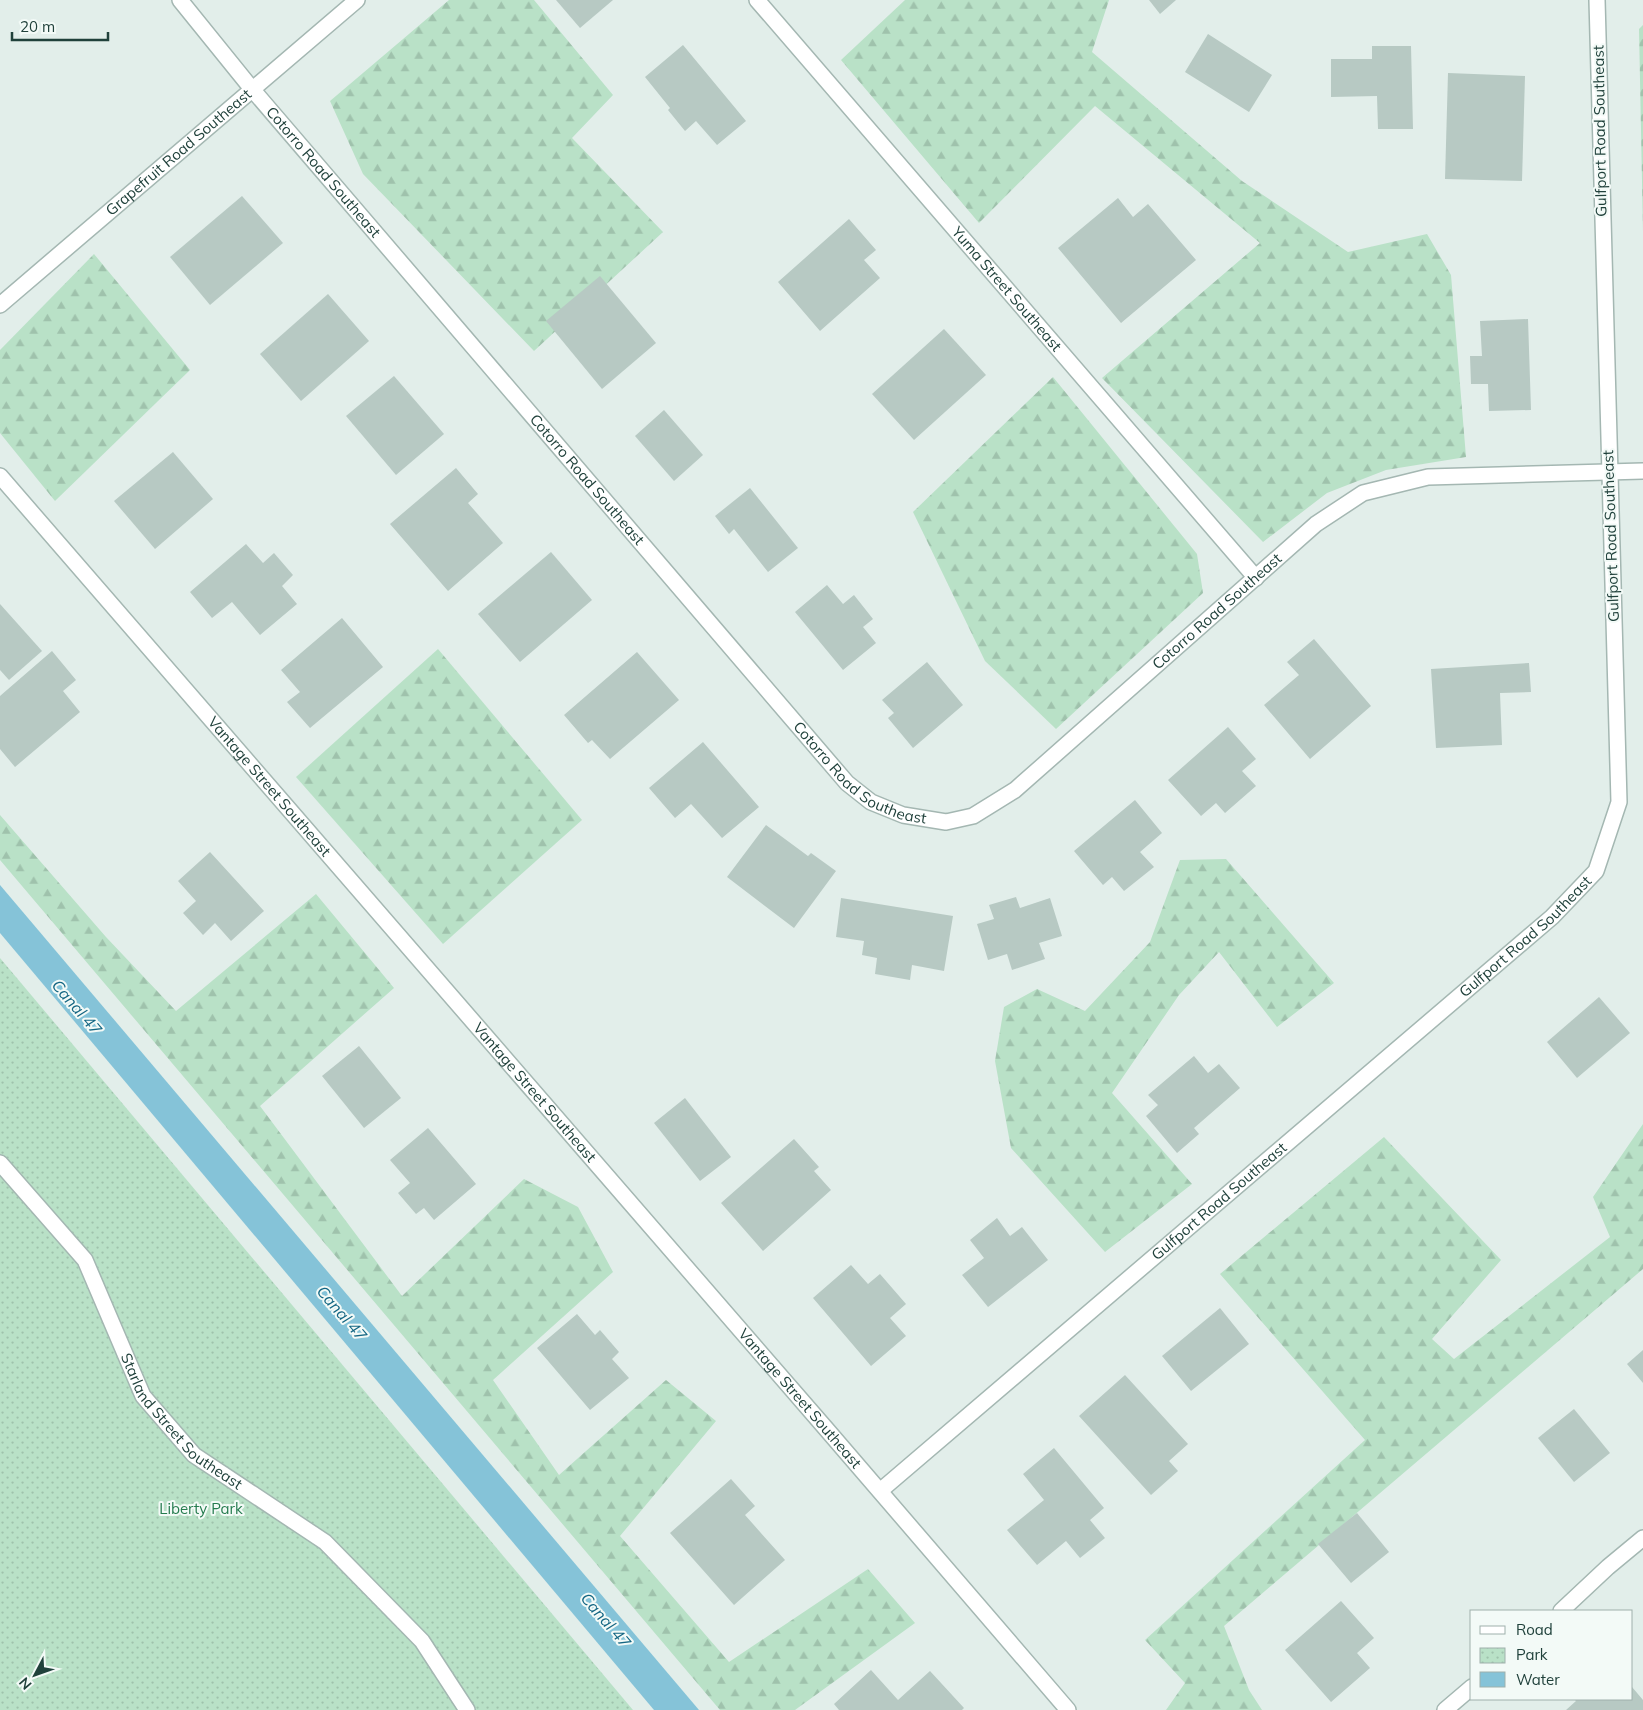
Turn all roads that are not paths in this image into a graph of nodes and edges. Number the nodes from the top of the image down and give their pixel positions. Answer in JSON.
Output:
{"nodes":[{"id":1,"x":180,"y":0,"type":"edge"},
{"id":2,"x":357,"y":0,"type":"edge"},
{"id":3,"x":758,"y":0,"type":"edge"},
{"id":4,"x":1597,"y":0,"type":"edge"},
{"id":5,"x":252,"y":89,"type":"junction"},
{"id":6,"x":0,"y":305,"type":"edge"},
{"id":7,"x":1643,"y":471,"type":"edge"},
{"id":8,"x":1610,"y":472,"type":"junction"},
{"id":9,"x":0,"y":476,"type":"edge"},
{"id":10,"x":1256,"y":578,"type":"junction"},
{"id":11,"x":0,"y":1163,"type":"edge"},
{"id":12,"x":880,"y":1491,"type":"junction"},
{"id":13,"x":1643,"y":1538,"type":"edge"},
{"id":14,"x":1562,"y":1610,"type":"edge"},
{"id":15,"x":1470,"y":1689,"type":"edge"},
{"id":16,"x":467,"y":1710,"type":"edge"},
{"id":17,"x":1068,"y":1710,"type":"edge"},
{"id":18,"x":1445,"y":1710,"type":"edge"}],
"edges":[{"from":1,"to":5,"type":"street","name":"Cotorro Road Southeast"},
{"from":2,"to":5,"type":"street","name":"Grapefruit Road Southeast"},
{"from":3,"to":10,"type":"street","name":"Yuma Street Southeast"},
{"from":4,"to":8,"type":"street","name":"Gulfport Road Southeast"},
{"from":5,"to":6,"type":"street","name":"Grapefruit Road Southeast"},
{"from":5,"to":10,"type":"street","name":"Cotorro Road Southeast"},
{"from":7,"to":8,"type":"street","name":"Cotorro Road Southeast"},
{"from":8,"to":10,"type":"street","name":"Cotorro Road Southeast"},
{"from":8,"to":12,"type":"street","name":"Gulfport Road Southeast"},
{"from":9,"to":12,"type":"street","name":"Vantage Street Southeast"},
{"from":11,"to":16,"type":"street","name":"Starland Street Southeast"},
{"from":12,"to":17,"type":"street","name":"Vantage Street Southeast"},
{"from":13,"to":14,"type":"street"},
{"from":15,"to":18,"type":"street"}]}
